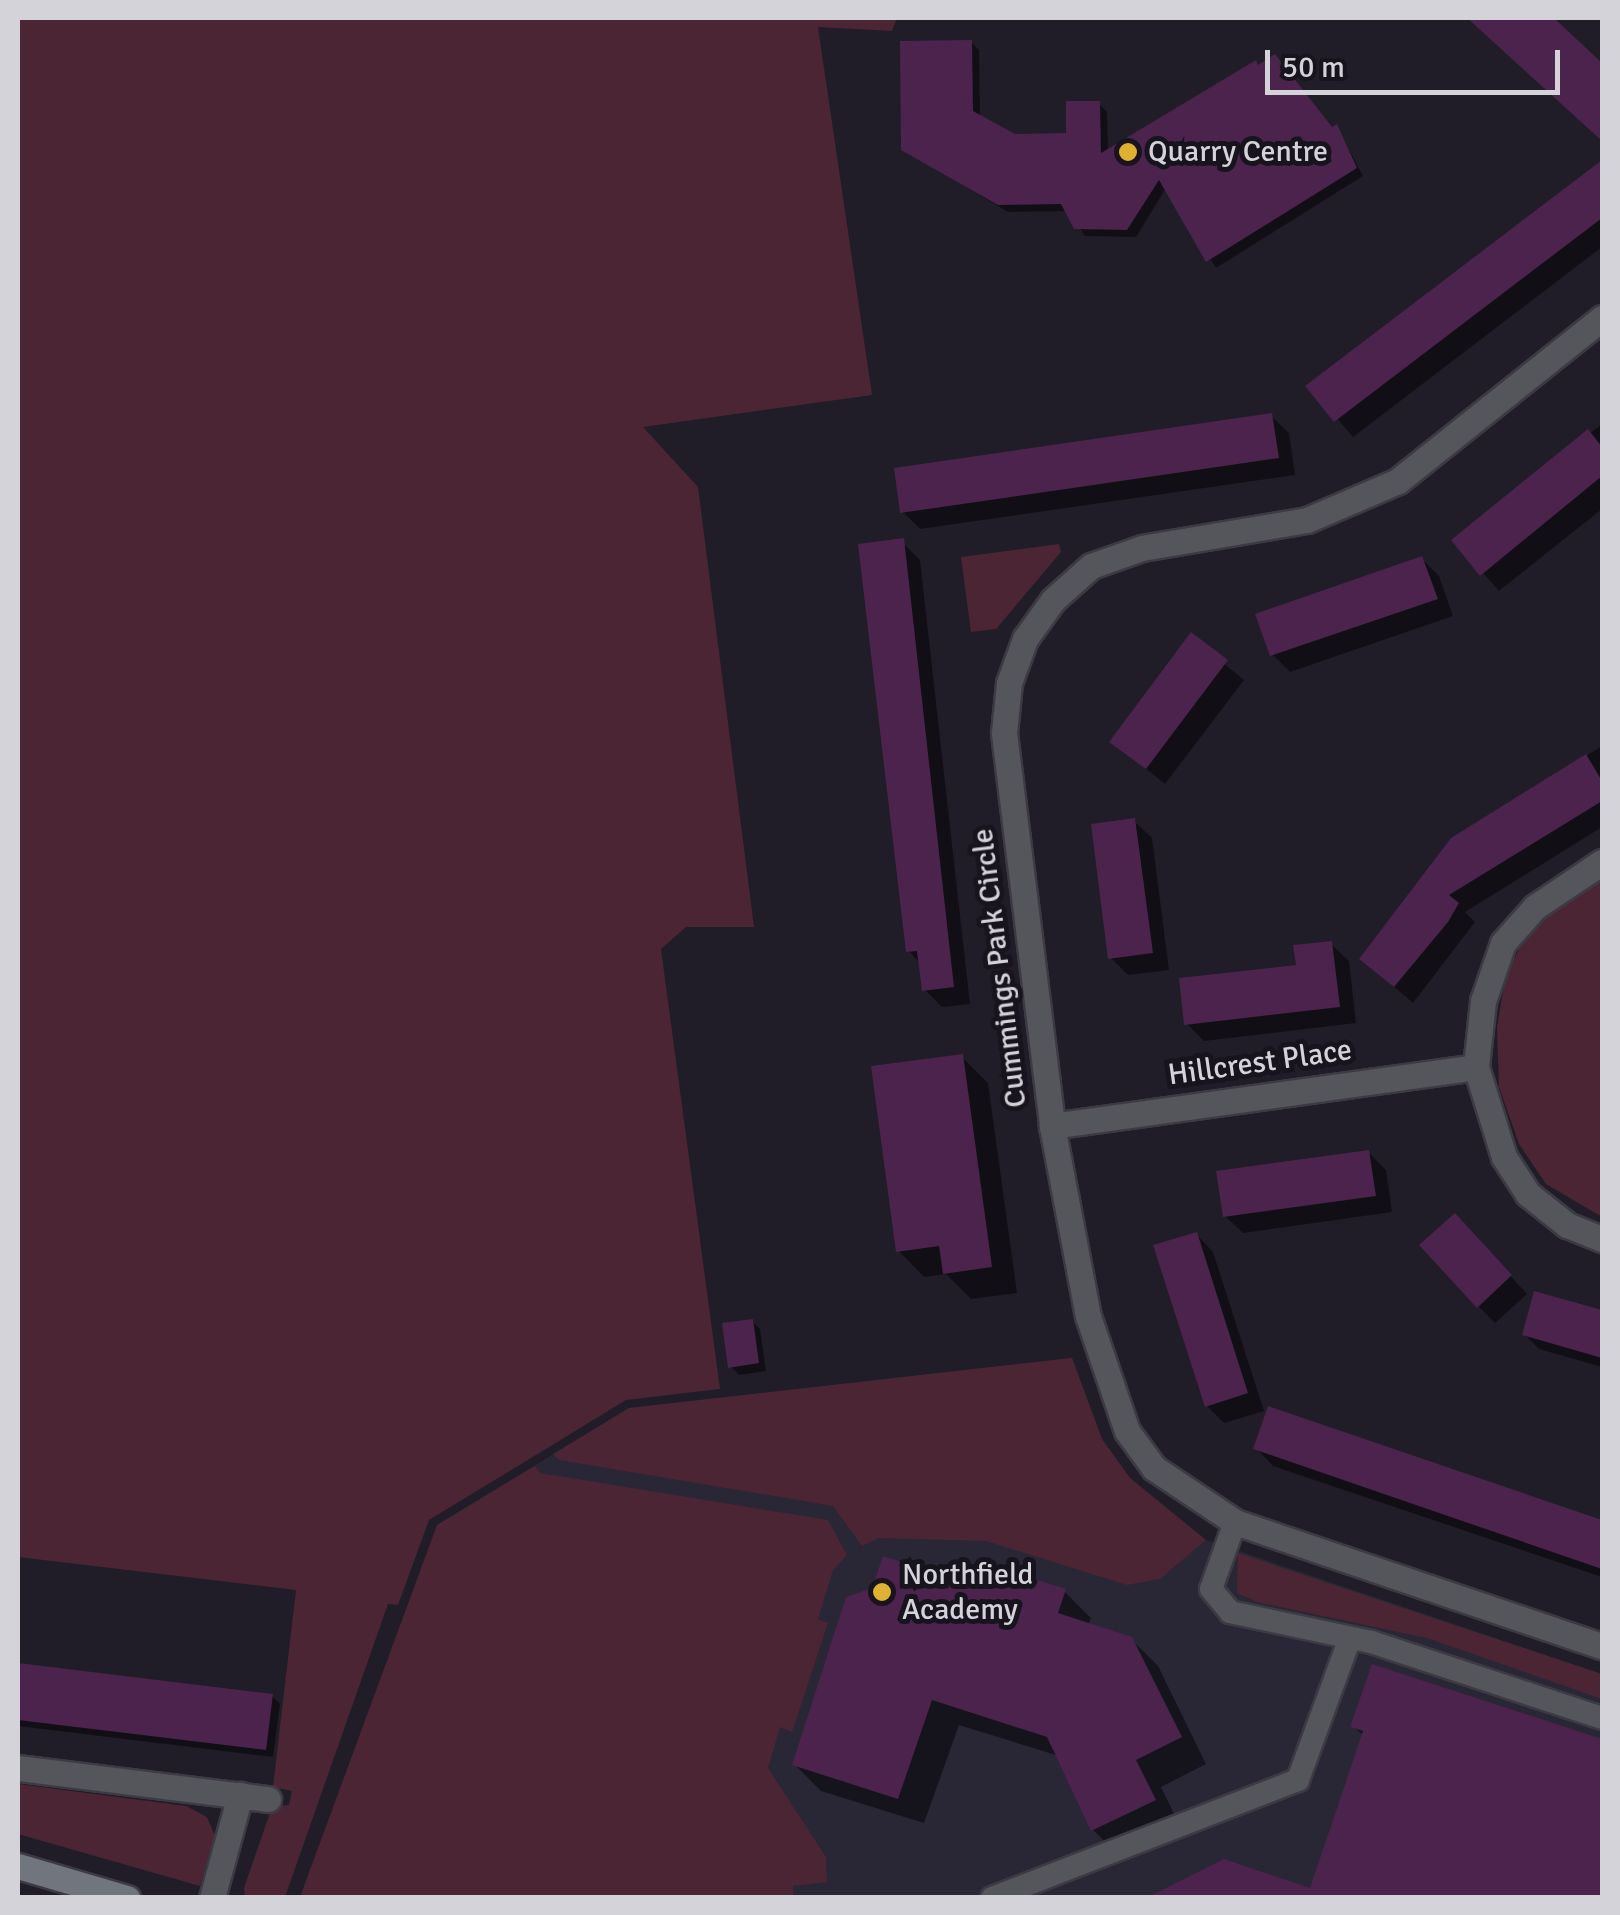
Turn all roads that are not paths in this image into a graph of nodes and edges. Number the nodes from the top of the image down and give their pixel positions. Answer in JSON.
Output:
{"nodes":[{"id":1,"x":1602,"y":318,"type":"edge"},
{"id":2,"x":1602,"y":862,"type":"edge"},
{"id":3,"x":1476,"y":1067,"type":"junction"},
{"id":4,"x":1052,"y":1126,"type":"junction"},
{"id":5,"x":1602,"y":1239,"type":"edge"},
{"id":6,"x":1235,"y":1522,"type":"junction"},
{"id":7,"x":1350,"y":1638,"type":"junction"},
{"id":8,"x":1602,"y":1646,"type":"edge"},
{"id":9,"x":1602,"y":1718,"type":"edge"},
{"id":10,"x":18,"y":1768,"type":"edge"},
{"id":11,"x":240,"y":1795,"type":"junction"},
{"id":12,"x":268,"y":1798,"type":"dead end"},
{"id":13,"x":18,"y":1866,"type":"edge"},
{"id":14,"x":126,"y":1898,"type":"edge"},
{"id":15,"x":212,"y":1898,"type":"edge"},
{"id":16,"x":992,"y":1898,"type":"edge"}],
"edges":[{"from":1,"to":4,"type":"street","name":"Cummings Park Circle"},
{"from":2,"to":3,"type":"street"},
{"from":3,"to":4,"type":"street","name":"Hillcrest Place"},
{"from":3,"to":5,"type":"street"},
{"from":4,"to":6,"type":"street","name":"Cummings Park Circle"},
{"from":6,"to":7,"type":"lane"},
{"from":6,"to":8,"type":"street","name":"Cummings Park Circle"},
{"from":7,"to":9,"type":"lane"},
{"from":7,"to":16,"type":"lane"},
{"from":10,"to":11,"type":"street"},
{"from":11,"to":12,"type":"street"},
{"from":11,"to":15,"type":"street"},
{"from":13,"to":14,"type":"street"}]}
